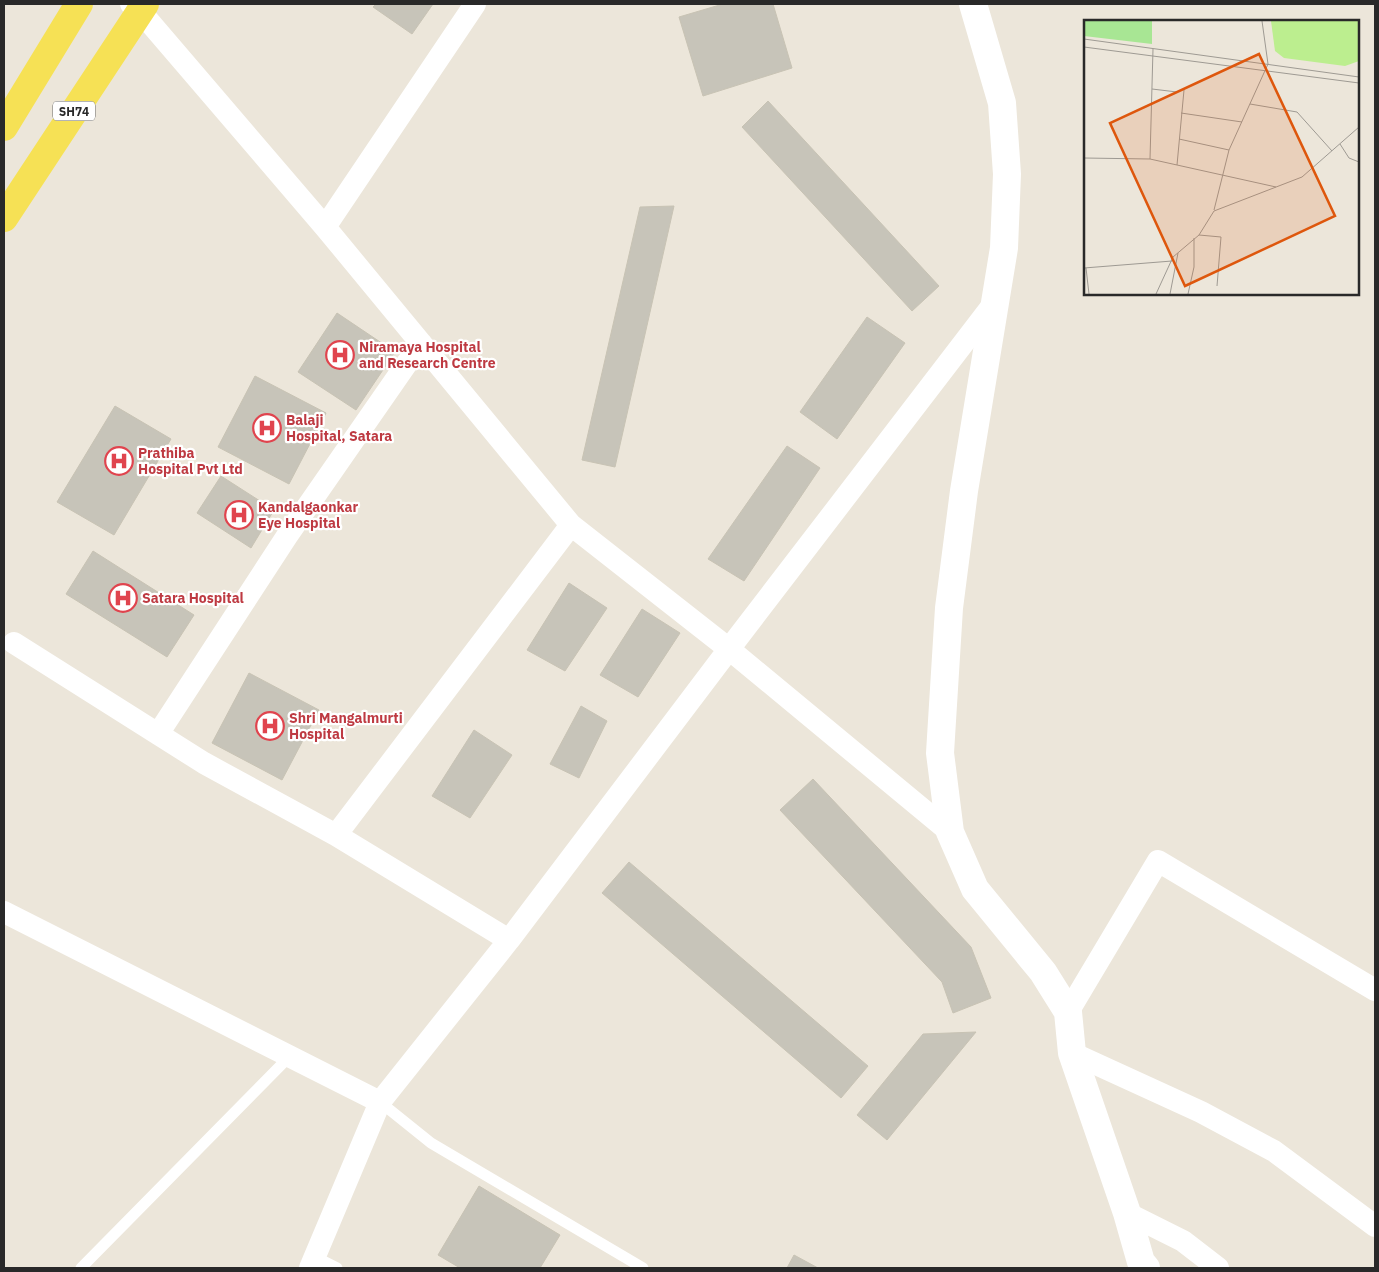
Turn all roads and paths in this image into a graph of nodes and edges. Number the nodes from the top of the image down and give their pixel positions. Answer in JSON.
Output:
{"nodes":[{"id":1,"x":79,"y":4,"type":"edge"},
{"id":2,"x":475,"y":4,"type":"edge"},
{"id":3,"x":973,"y":4,"type":"edge"},
{"id":4,"x":139,"y":6,"type":"edge"},
{"id":5,"x":4,"y":127,"type":"edge"},
{"id":6,"x":4,"y":218,"type":"edge"},
{"id":7,"x":325,"y":226,"type":"junction"},
{"id":8,"x":995,"y":302,"type":"junction"},
{"id":9,"x":421,"y":343,"type":"junction"},
{"id":10,"x":571,"y":525,"type":"junction"},
{"id":11,"x":14,"y":643,"type":"dead end"},
{"id":12,"x":729,"y":649,"type":"junction"},
{"id":13,"x":158,"y":734,"type":"junction"},
{"id":14,"x":950,"y":832,"type":"junction"},
{"id":15,"x":336,"y":835,"type":"junction"},
{"id":16,"x":4,"y":912,"type":"edge"},
{"id":17,"x":509,"y":940,"type":"junction"},
{"id":18,"x":1375,"y":990,"type":"edge"},
{"id":19,"x":1068,"y":1012,"type":"junction"},
{"id":20,"x":1072,"y":1053,"type":"junction"},
{"id":21,"x":289,"y":1057,"type":"junction"},
{"id":22,"x":380,"y":1102,"type":"junction"},
{"id":23,"x":1127,"y":1213,"type":"junction"},
{"id":24,"x":1375,"y":1226,"type":"edge"},
{"id":25,"x":312,"y":1263,"type":"edge"},
{"id":26,"x":80,"y":1268,"type":"edge"},
{"id":27,"x":337,"y":1268,"type":"edge"},
{"id":28,"x":643,"y":1268,"type":"edge"},
{"id":29,"x":1146,"y":1268,"type":"edge"},
{"id":30,"x":1218,"y":1268,"type":"edge"}],
"edges":[{"from":1,"to":5,"type":"main road"},
{"from":2,"to":7,"type":"street"},
{"from":3,"to":8,"type":"street"},
{"from":4,"to":6,"type":"main road","number":"SH74"},
{"from":4,"to":7,"type":"street"},
{"from":7,"to":9,"type":"street"},
{"from":8,"to":12,"type":"street"},
{"from":8,"to":14,"type":"street"},
{"from":9,"to":10,"type":"street"},
{"from":9,"to":13,"type":"street"},
{"from":10,"to":12,"type":"street"},
{"from":10,"to":15,"type":"street"},
{"from":11,"to":13,"type":"street"},
{"from":12,"to":14,"type":"street"},
{"from":12,"to":17,"type":"street"},
{"from":13,"to":15,"type":"street"},
{"from":14,"to":19,"type":"street"},
{"from":15,"to":17,"type":"street"},
{"from":16,"to":21,"type":"street"},
{"from":17,"to":22,"type":"street"},
{"from":18,"to":19,"type":"street"},
{"from":19,"to":20,"type":"street"},
{"from":20,"to":23,"type":"street"},
{"from":20,"to":24,"type":"street"},
{"from":21,"to":22,"type":"street"},
{"from":21,"to":26,"type":"lane"},
{"from":22,"to":25,"type":"street"},
{"from":22,"to":28,"type":"lane"},
{"from":23,"to":29,"type":"street"},
{"from":23,"to":30,"type":"street"},
{"from":25,"to":27,"type":"lane"}]}
